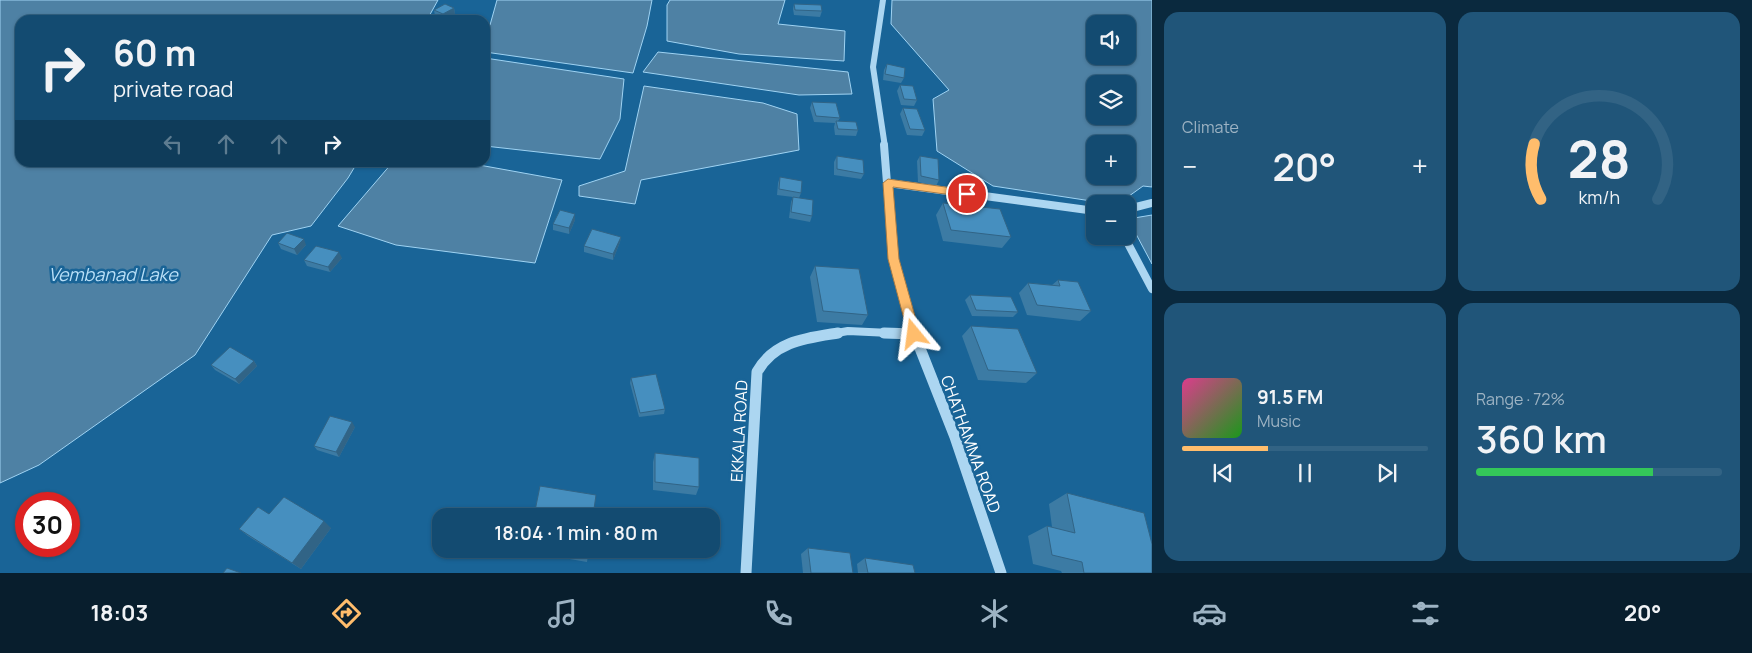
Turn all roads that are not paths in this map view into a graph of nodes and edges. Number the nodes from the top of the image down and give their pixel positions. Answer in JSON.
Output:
{"nodes":[{"id":1,"x":883,"y":0,"type":"edge"},
{"id":2,"x":888,"y":183,"type":"junction"},
{"id":3,"x":1152,"y":203,"type":"edge"},
{"id":4,"x":1136,"y":207,"type":"edge"},
{"id":5,"x":1086,"y":210,"type":"edge"},
{"id":6,"x":1129,"y":245,"type":"edge"},
{"id":7,"x":1152,"y":290,"type":"edge"},
{"id":8,"x":914,"y":334,"type":"junction"},
{"id":9,"x":746,"y":573,"type":"edge"},
{"id":10,"x":1001,"y":573,"type":"edge"}],
"edges":[{"from":1,"to":2,"type":"street","name":"CHATHAMMA ROAD"},
{"from":2,"to":5,"type":"street"},
{"from":2,"to":8,"type":"street","name":"CHATHAMMA ROAD"},
{"from":3,"to":4,"type":"street"},
{"from":6,"to":7,"type":"street"},
{"from":8,"to":9,"type":"street","name":"EKKALA ROAD"},
{"from":8,"to":10,"type":"street","name":"CHATHAMMA ROAD"}]}
